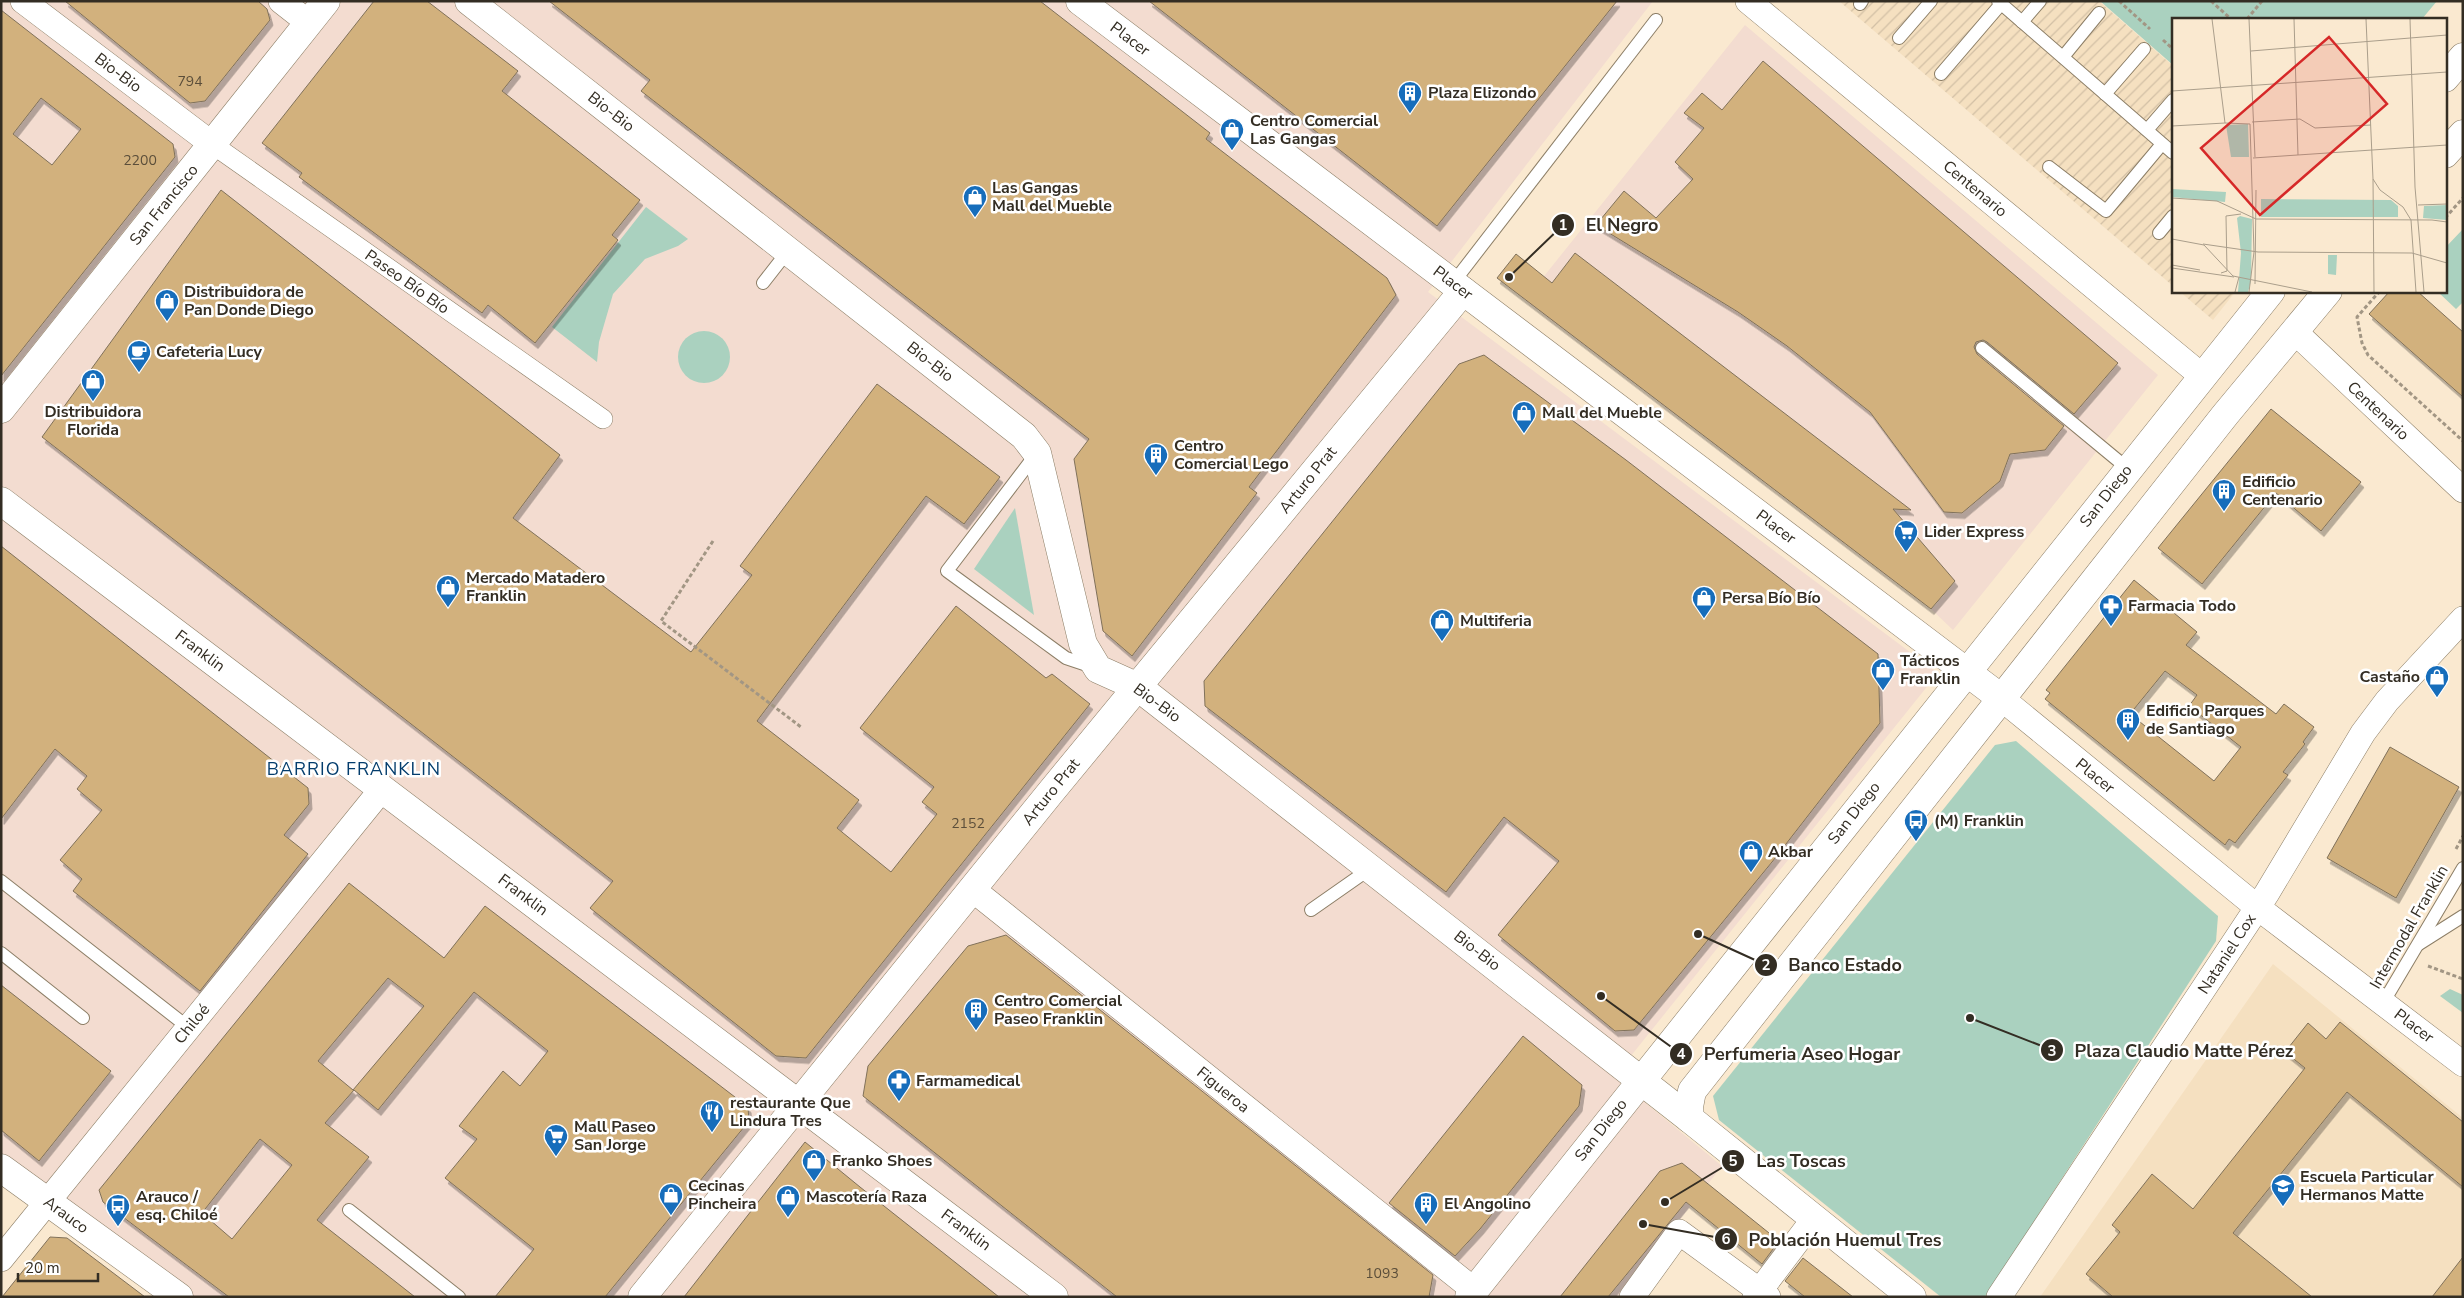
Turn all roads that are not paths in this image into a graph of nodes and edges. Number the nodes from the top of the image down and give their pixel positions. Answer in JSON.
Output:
{"nodes":[{"id":1,"x":23,"y":1,"type":"edge"},
{"id":2,"x":281,"y":1,"type":"edge"},
{"id":3,"x":326,"y":1,"type":"edge"},
{"id":4,"x":469,"y":1,"type":"edge"},
{"id":5,"x":1080,"y":1,"type":"edge"},
{"id":6,"x":1748,"y":1,"type":"edge"},
{"id":7,"x":1931,"y":1,"type":"edge"},
{"id":8,"x":2040,"y":1,"type":"edge"},
{"id":9,"x":1999,"y":3,"type":"edge"},
{"id":10,"x":2100,"y":13,"type":"dead end"},
{"id":11,"x":1656,"y":20,"type":"dead end"},
{"id":12,"x":2022,"y":22,"type":"junction"},
{"id":13,"x":309,"y":23,"type":"junction"},
{"id":14,"x":1899,"y":38,"type":"dead end"},
{"id":15,"x":2144,"y":49,"type":"dead end"},
{"id":16,"x":2463,"y":57,"type":"edge"},
{"id":17,"x":2063,"y":58,"type":"junction"},
{"id":18,"x":1941,"y":74,"type":"dead end"},
{"id":19,"x":2446,"y":77,"type":"edge"},
{"id":20,"x":2105,"y":94,"type":"junction"},
{"id":21,"x":2172,"y":101,"type":"edge"},
{"id":22,"x":2147,"y":130,"type":"junction"},
{"id":23,"x":2463,"y":134,"type":"edge"},
{"id":24,"x":212,"y":144,"type":"junction"},
{"id":25,"x":2162,"y":144,"type":"junction"},
{"id":26,"x":2172,"y":151,"type":"edge"},
{"id":27,"x":2446,"y":153,"type":"edge"},
{"id":28,"x":2049,"y":167,"type":"dead end"},
{"id":29,"x":2172,"y":217,"type":"edge"},
{"id":30,"x":2159,"y":233,"type":"dead end"},
{"id":31,"x":788,"y":251,"type":"junction"},
{"id":32,"x":763,"y":283,"type":"dead end"},
{"id":33,"x":1458,"y":287,"type":"junction"},
{"id":34,"x":2270,"y":292,"type":"edge"},
{"id":35,"x":2327,"y":292,"type":"edge"},
{"id":36,"x":2294,"y":331,"type":"junction"},
{"id":37,"x":1982,"y":348,"type":"dead end"},
{"id":38,"x":2202,"y":376,"type":"junction"},
{"id":39,"x":1,"y":409,"type":"edge"},
{"id":40,"x":603,"y":419,"type":"dead end"},
{"id":41,"x":1037,"y":453,"type":"junction"},
{"id":42,"x":2128,"y":468,"type":"junction"},
{"id":43,"x":2463,"y":490,"type":"edge"},
{"id":44,"x":1,"y":501,"type":"edge"},
{"id":45,"x":2460,"y":624,"type":"edge"},
{"id":46,"x":1098,"y":669,"type":"junction"},
{"id":47,"x":1966,"y":671,"type":"junction"},
{"id":48,"x":1138,"y":687,"type":"junction"},
{"id":49,"x":2001,"y":698,"type":"junction"},
{"id":50,"x":382,"y":789,"type":"junction"},
{"id":51,"x":1371,"y":868,"type":"junction"},
{"id":52,"x":2463,"y":868,"type":"edge"},
{"id":53,"x":1,"y":881,"type":"edge"},
{"id":54,"x":972,"y":889,"type":"junction"},
{"id":55,"x":2257,"y":907,"type":"junction"},
{"id":56,"x":1311,"y":910,"type":"dead end"},
{"id":57,"x":2463,"y":916,"type":"edge"},
{"id":58,"x":2417,"y":945,"type":"junction"},
{"id":59,"x":1,"y":953,"type":"edge"},
{"id":60,"x":2383,"y":1003,"type":"junction"},
{"id":61,"x":82,"y":1018,"type":"dead end"},
{"id":62,"x":189,"y":1028,"type":"junction"},
{"id":63,"x":2463,"y":1064,"type":"edge"},
{"id":64,"x":1641,"y":1080,"type":"junction"},
{"id":65,"x":797,"y":1103,"type":"junction"},
{"id":66,"x":1690,"y":1119,"type":"junction"},
{"id":67,"x":1,"y":1168,"type":"edge"},
{"id":68,"x":48,"y":1202,"type":"junction"},
{"id":69,"x":349,"y":1210,"type":"dead end"},
{"id":70,"x":1814,"y":1219,"type":"junction"},
{"id":71,"x":1,"y":1259,"type":"edge"},
{"id":72,"x":1471,"y":1293,"type":"edge"},
{"id":73,"x":1046,"y":1294,"type":"edge"},
{"id":74,"x":1760,"y":1295,"type":"edge"},
{"id":75,"x":179,"y":1297,"type":"edge"},
{"id":76,"x":459,"y":1297,"type":"edge"},
{"id":77,"x":642,"y":1297,"type":"edge"},
{"id":78,"x":1632,"y":1297,"type":"edge"},
{"id":79,"x":1912,"y":1297,"type":"edge"},
{"id":80,"x":2000,"y":1297,"type":"edge"}],
"edges":[{"from":1,"to":24,"type":"street","name":"Bio-Bio"},
{"from":2,"to":13,"type":"street"},
{"from":3,"to":13,"type":"main road","name":"San Francisco"},
{"from":4,"to":31,"type":"main road","name":"Bio-Bio"},
{"from":5,"to":33,"type":"main road","name":"Placer"},
{"from":6,"to":38,"type":"street","name":"Centenario"},
{"from":7,"to":14,"type":"lane"},
{"from":8,"to":12,"type":"lane"},
{"from":9,"to":12,"type":"lane"},
{"from":9,"to":18,"type":"lane"},
{"from":10,"to":17,"type":"lane"},
{"from":11,"to":33,"type":"lane"},
{"from":12,"to":17,"type":"lane"},
{"from":13,"to":24,"type":"main road","name":"San Francisco"},
{"from":15,"to":20,"type":"lane"},
{"from":16,"to":19,"type":"main road"},
{"from":17,"to":20,"type":"lane"},
{"from":20,"to":22,"type":"lane"},
{"from":21,"to":22,"type":"lane"},
{"from":22,"to":25,"type":"lane"},
{"from":23,"to":27,"type":"main road"},
{"from":24,"to":39,"type":"main road","name":"San Francisco"},
{"from":24,"to":40,"type":"street","name":"Paseo Bío Bío"},
{"from":25,"to":26,"type":"lane"},
{"from":25,"to":28,"type":"lane"},
{"from":29,"to":30,"type":"lane"},
{"from":31,"to":32,"type":"lane"},
{"from":31,"to":41,"type":"main road","name":"Bio-Bio"},
{"from":33,"to":47,"type":"main road","name":"Placer"},
{"from":33,"to":48,"type":"main road","name":"Arturo Prat"},
{"from":34,"to":38,"type":"main road","name":"San Diego"},
{"from":35,"to":36,"type":"main road"},
{"from":36,"to":43,"type":"street","name":"Centenario"},
{"from":36,"to":49,"type":"main road"},
{"from":37,"to":42,"type":"lane"},
{"from":38,"to":42,"type":"main road","name":"San Diego"},
{"from":41,"to":46,"type":"main road","name":"Bio-Bio"},
{"from":41,"to":46,"type":"lane"},
{"from":42,"to":47,"type":"main road","name":"San Diego"},
{"from":44,"to":50,"type":"main road","name":"Franklin"},
{"from":45,"to":55,"type":"street","name":"Nataniel Cox"},
{"from":46,"to":48,"type":"main road","name":"Bio-Bio"},
{"from":47,"to":49,"type":"main road","name":"Placer"},
{"from":47,"to":64,"type":"main road","name":"San Diego"},
{"from":48,"to":51,"type":"main road","name":"Bio-Bio"},
{"from":48,"to":54,"type":"main road","name":"Arturo Prat"},
{"from":49,"to":55,"type":"street","name":"Placer"},
{"from":49,"to":66,"type":"main road"},
{"from":50,"to":62,"type":"street","name":"Chiloé"},
{"from":50,"to":65,"type":"main road","name":"Franklin"},
{"from":51,"to":56,"type":"lane"},
{"from":51,"to":64,"type":"main road","name":"Bio-Bio"},
{"from":52,"to":58,"type":"lane","name":"Intermodal Franklin"},
{"from":53,"to":62,"type":"lane"},
{"from":54,"to":65,"type":"main road","name":"Arturo Prat"},
{"from":54,"to":72,"type":"street","name":"Figueroa"},
{"from":55,"to":60,"type":"street","name":"Placer"},
{"from":55,"to":80,"type":"street","name":"Nataniel Cox"},
{"from":57,"to":58,"type":"lane"},
{"from":58,"to":60,"type":"lane","name":"Intermodal Franklin"},
{"from":59,"to":61,"type":"lane"},
{"from":60,"to":63,"type":"street","name":"Placer"},
{"from":62,"to":68,"type":"street","name":"Chiloé"},
{"from":64,"to":66,"type":"main road","name":"Bio-Bio"},
{"from":64,"to":72,"type":"main road","name":"San Diego"},
{"from":65,"to":73,"type":"main road","name":"Franklin"},
{"from":65,"to":77,"type":"main road","name":"Arturo Prat"},
{"from":66,"to":70,"type":"main road","name":"Bio-Bio"},
{"from":67,"to":68,"type":"main road","name":"Arauco"},
{"from":68,"to":71,"type":"street","name":"Chiloé"},
{"from":68,"to":75,"type":"main road","name":"Arauco"},
{"from":69,"to":76,"type":"lane"},
{"from":70,"to":74,"type":"street"},
{"from":70,"to":79,"type":"main road","name":"Bio-Bio"},
{"from":74,"to":78,"type":"street"}]}
